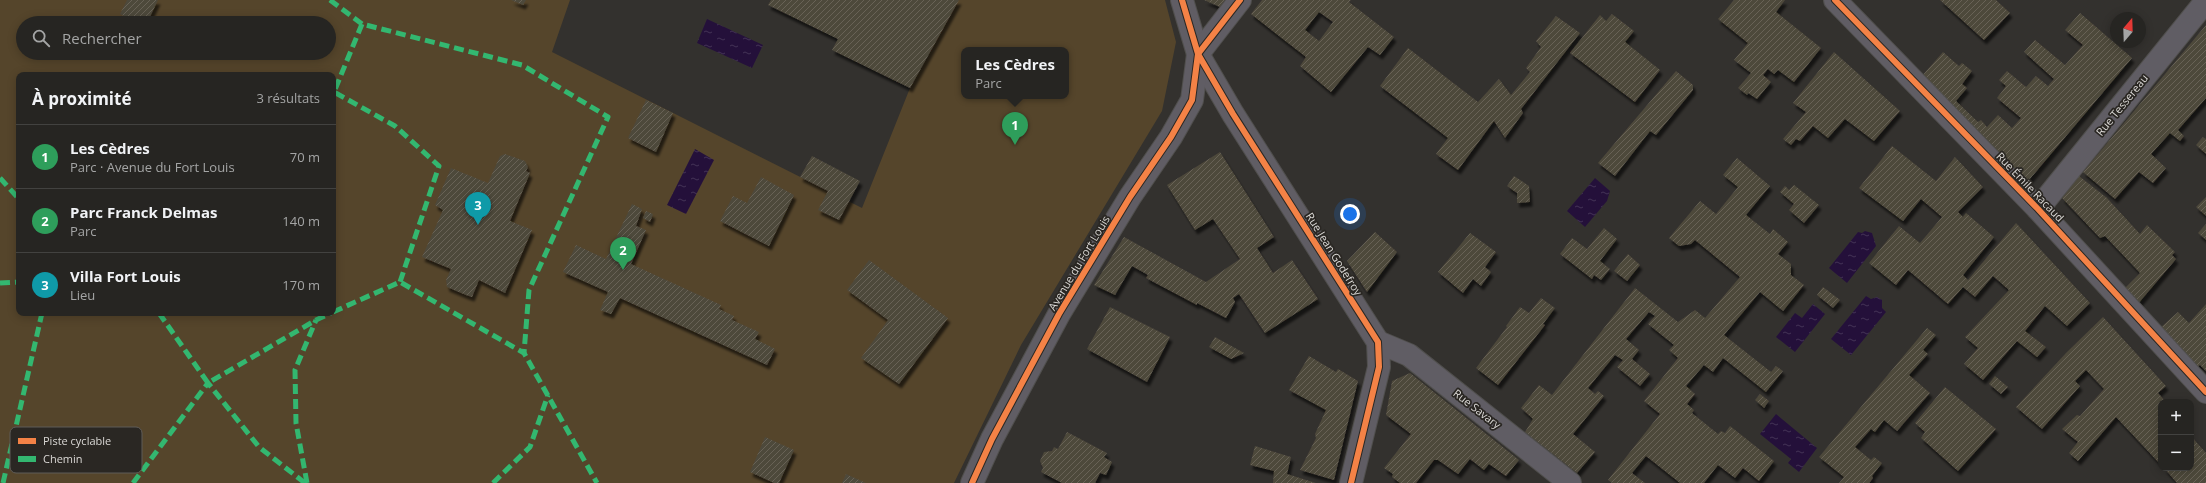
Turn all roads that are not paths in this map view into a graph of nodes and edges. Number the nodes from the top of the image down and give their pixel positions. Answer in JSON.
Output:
{"nodes":[{"id":1,"x":1182,"y":0,"type":"edge"},
{"id":2,"x":1240,"y":0,"type":"edge"},
{"id":3,"x":1835,"y":0,"type":"edge"},
{"id":4,"x":2206,"y":1,"type":"edge"},
{"id":5,"x":1198,"y":54,"type":"junction"},
{"id":6,"x":2038,"y":209,"type":"junction"},
{"id":7,"x":1378,"y":342,"type":"junction"},
{"id":8,"x":2206,"y":392,"type":"edge"},
{"id":9,"x":972,"y":483,"type":"edge"},
{"id":10,"x":1351,"y":483,"type":"edge"},
{"id":11,"x":1570,"y":483,"type":"edge"}],
"edges":[{"from":1,"to":5,"type":"street"},
{"from":2,"to":5,"type":"street"},
{"from":3,"to":6,"type":"street","name":"Rue Émile Racaud"},
{"from":4,"to":6,"type":"street","name":"Rue Tessereau"},
{"from":5,"to":7,"type":"street","name":"Rue Jean Godefroy"},
{"from":5,"to":9,"type":"street","name":"Avenue du Fort Louis"},
{"from":6,"to":8,"type":"street","name":"Rue Émile Racaud"},
{"from":7,"to":10,"type":"street"},
{"from":7,"to":11,"type":"street","name":"Rue Savary"}]}
